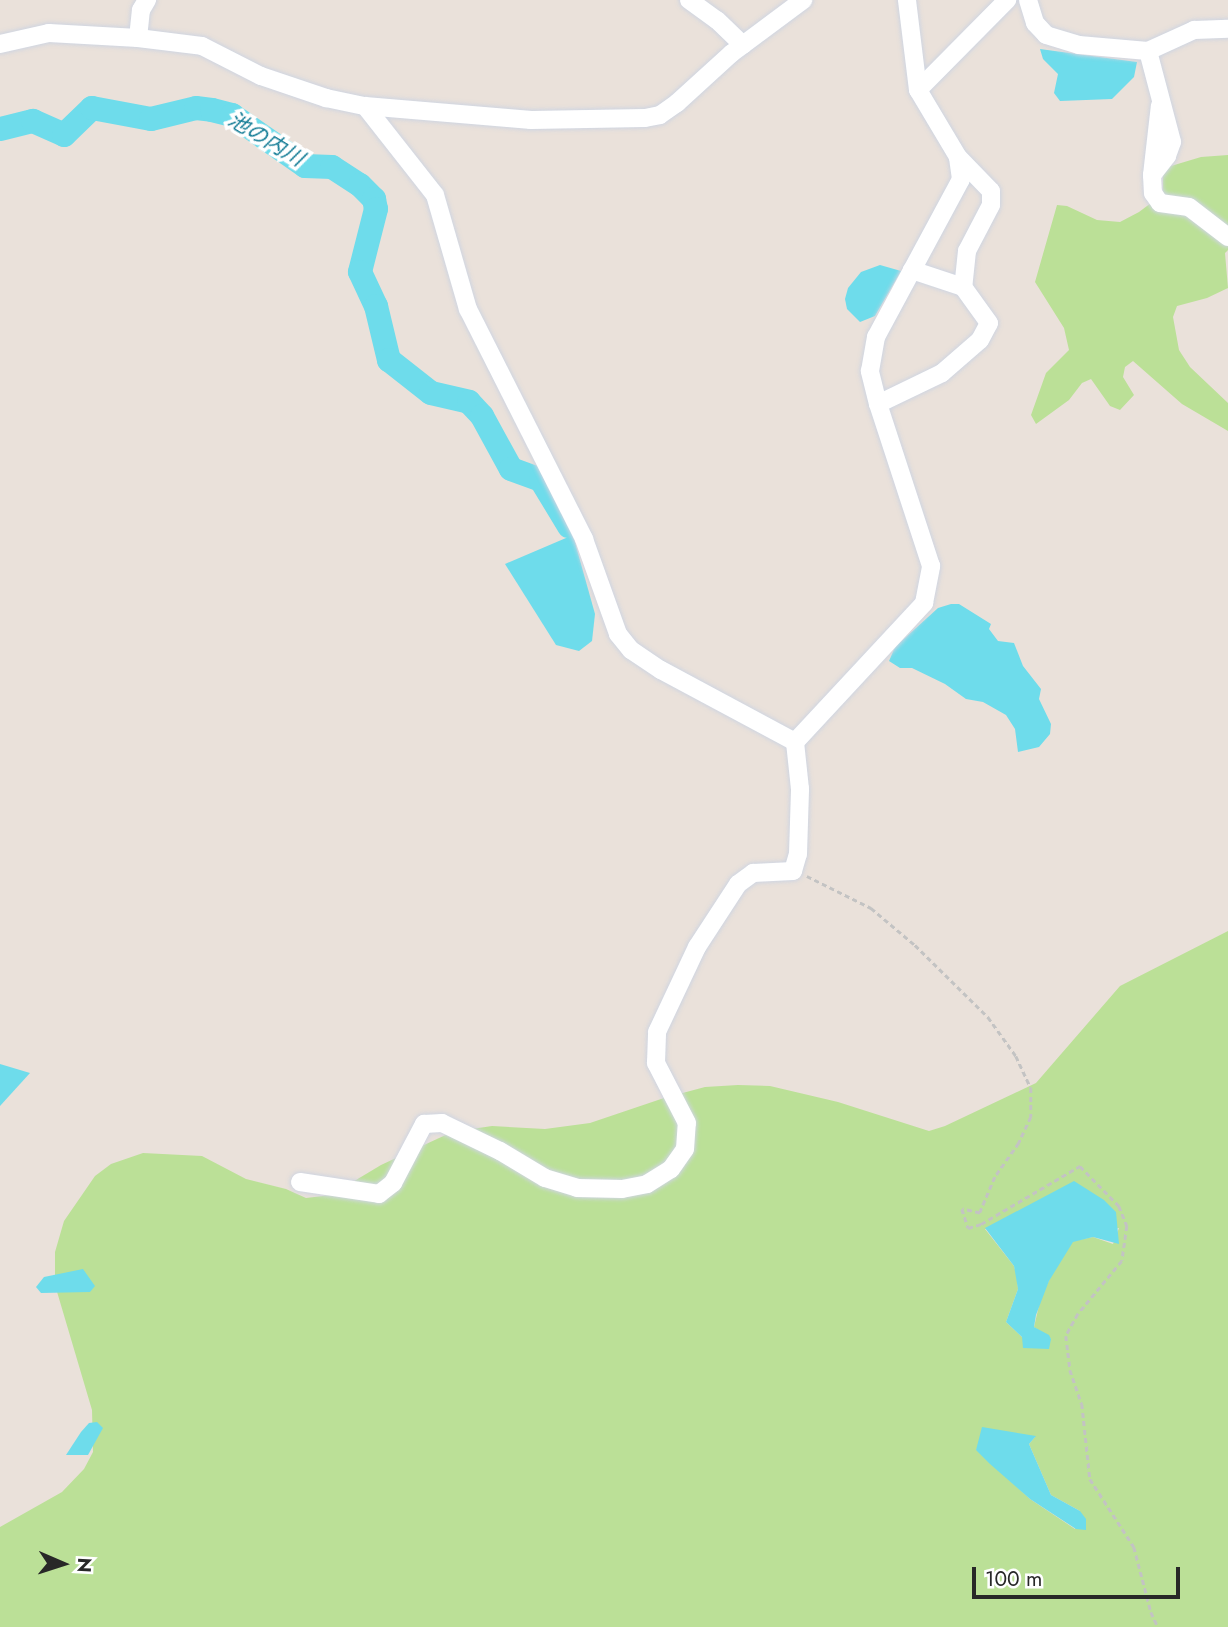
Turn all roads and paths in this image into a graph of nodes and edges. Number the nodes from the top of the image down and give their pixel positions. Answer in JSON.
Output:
{"nodes":[{"id":1,"x":147,"y":0,"type":"edge"},
{"id":2,"x":690,"y":0,"type":"edge"},
{"id":3,"x":803,"y":0,"type":"edge"},
{"id":4,"x":907,"y":0,"type":"edge"},
{"id":5,"x":1007,"y":0,"type":"edge"},
{"id":6,"x":1028,"y":0,"type":"edge"},
{"id":7,"x":1228,"y":29,"type":"edge"},
{"id":8,"x":138,"y":38,"type":"junction"},
{"id":9,"x":0,"y":44,"type":"edge"},
{"id":10,"x":743,"y":45,"type":"junction"},
{"id":11,"x":1148,"y":51,"type":"junction"},
{"id":12,"x":918,"y":90,"type":"junction"},
{"id":13,"x":365,"y":106,"type":"junction"},
{"id":14,"x":958,"y":157,"type":"junction"},
{"id":15,"x":1228,"y":237,"type":"edge"},
{"id":16,"x":912,"y":270,"type":"junction"},
{"id":17,"x":963,"y":287,"type":"junction"},
{"id":18,"x":878,"y":404,"type":"junction"},
{"id":19,"x":795,"y":742,"type":"junction"},
{"id":20,"x":793,"y":871,"type":"junction"},
{"id":21,"x":300,"y":1182,"type":"dead end"},
{"id":22,"x":1158,"y":1627,"type":"edge"}],
"edges":[{"from":1,"to":8,"type":"street"},
{"from":2,"to":10,"type":"street"},
{"from":3,"to":10,"type":"street"},
{"from":4,"to":12,"type":"street"},
{"from":5,"to":12,"type":"street"},
{"from":6,"to":11,"type":"street"},
{"from":7,"to":11,"type":"street"},
{"from":8,"to":9,"type":"street"},
{"from":8,"to":13,"type":"street"},
{"from":10,"to":13,"type":"street"},
{"from":11,"to":15,"type":"street"},
{"from":12,"to":14,"type":"street"},
{"from":13,"to":19,"type":"street"},
{"from":14,"to":16,"type":"street"},
{"from":14,"to":17,"type":"street"},
{"from":16,"to":17,"type":"street"},
{"from":16,"to":18,"type":"street"},
{"from":17,"to":18,"type":"street"},
{"from":18,"to":19,"type":"street"},
{"from":19,"to":20,"type":"street"},
{"from":20,"to":21,"type":"street"},
{"from":20,"to":22,"type":"path"}]}
